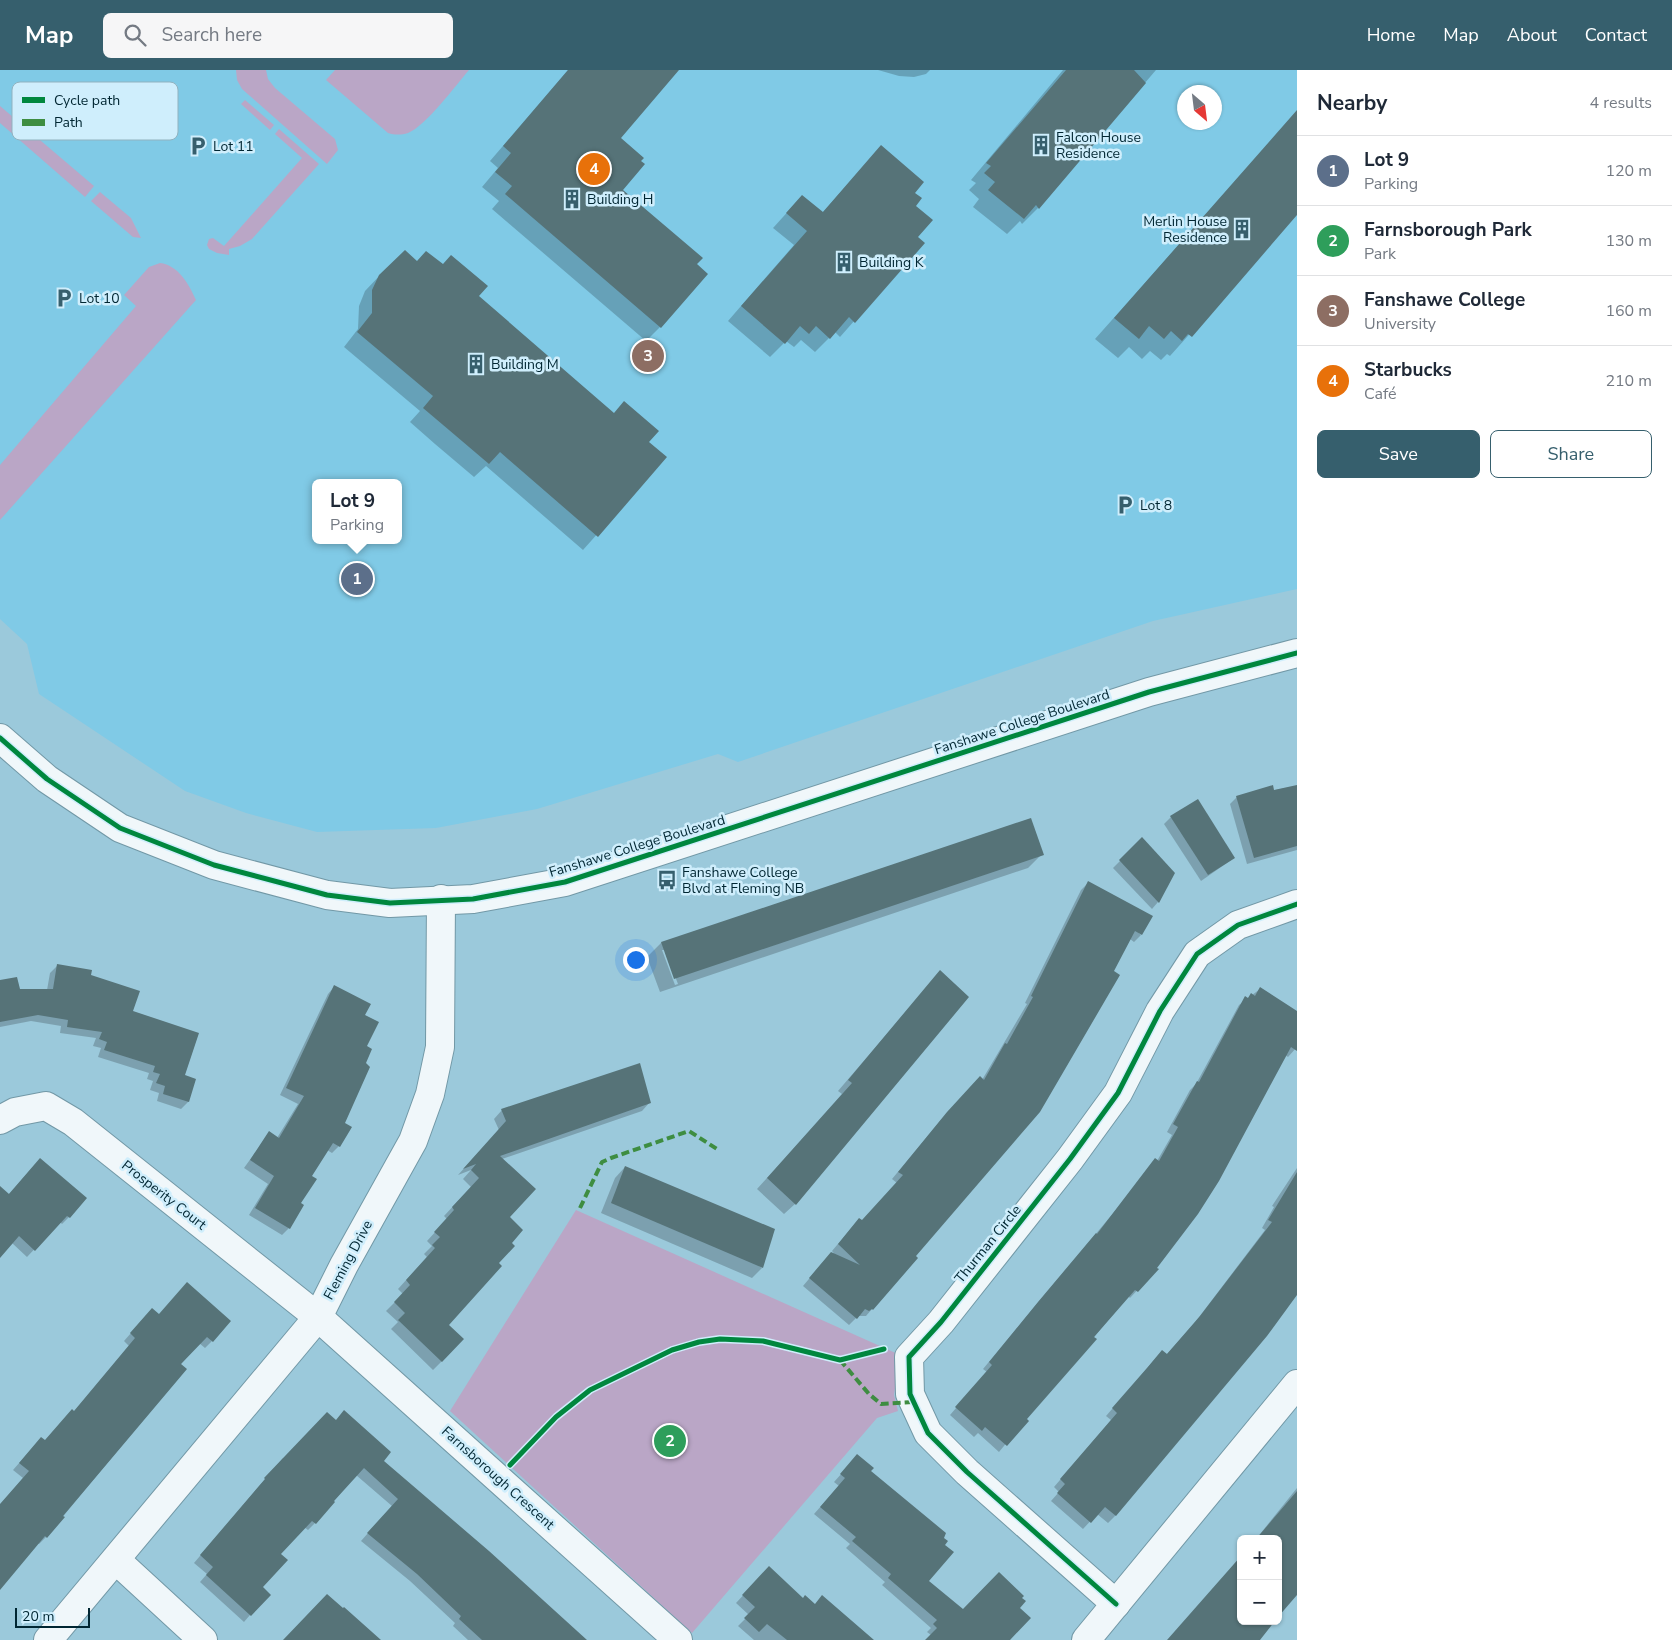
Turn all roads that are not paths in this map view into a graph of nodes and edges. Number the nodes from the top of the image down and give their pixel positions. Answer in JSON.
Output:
{"nodes":[{"id":1,"x":1297,"y":653,"type":"edge"},
{"id":2,"x":0,"y":738,"type":"edge"},
{"id":3,"x":441,"y":899,"type":"junction"},
{"id":4,"x":1297,"y":904,"type":"edge"},
{"id":5,"x":0,"y":1120,"type":"edge"},
{"id":6,"x":318,"y":1317,"type":"junction"},
{"id":7,"x":1297,"y":1384,"type":"edge"},
{"id":8,"x":116,"y":1560,"type":"junction"},
{"id":9,"x":1116,"y":1604,"type":"junction"},
{"id":10,"x":48,"y":1640,"type":"edge"},
{"id":11,"x":203,"y":1640,"type":"edge"},
{"id":12,"x":678,"y":1640,"type":"edge"},
{"id":13,"x":1086,"y":1640,"type":"edge"}],
"edges":[{"from":1,"to":3,"type":"street","name":"Fanshawe College Boulevard"},
{"from":2,"to":3,"type":"street","name":"Fanshawe College Boulevard"},
{"from":3,"to":6,"type":"street","name":"Fleming Drive"},
{"from":4,"to":9,"type":"street","name":"Thurman Circle"},
{"from":5,"to":6,"type":"street","name":"Prosperity Court"},
{"from":6,"to":8,"type":"street","name":"Fleming Drive"},
{"from":6,"to":12,"type":"street","name":"Farnsborough Crescent"},
{"from":7,"to":9,"type":"street"},
{"from":8,"to":10,"type":"street","name":"Fleming Drive"},
{"from":8,"to":11,"type":"street"},
{"from":9,"to":13,"type":"street"}]}
